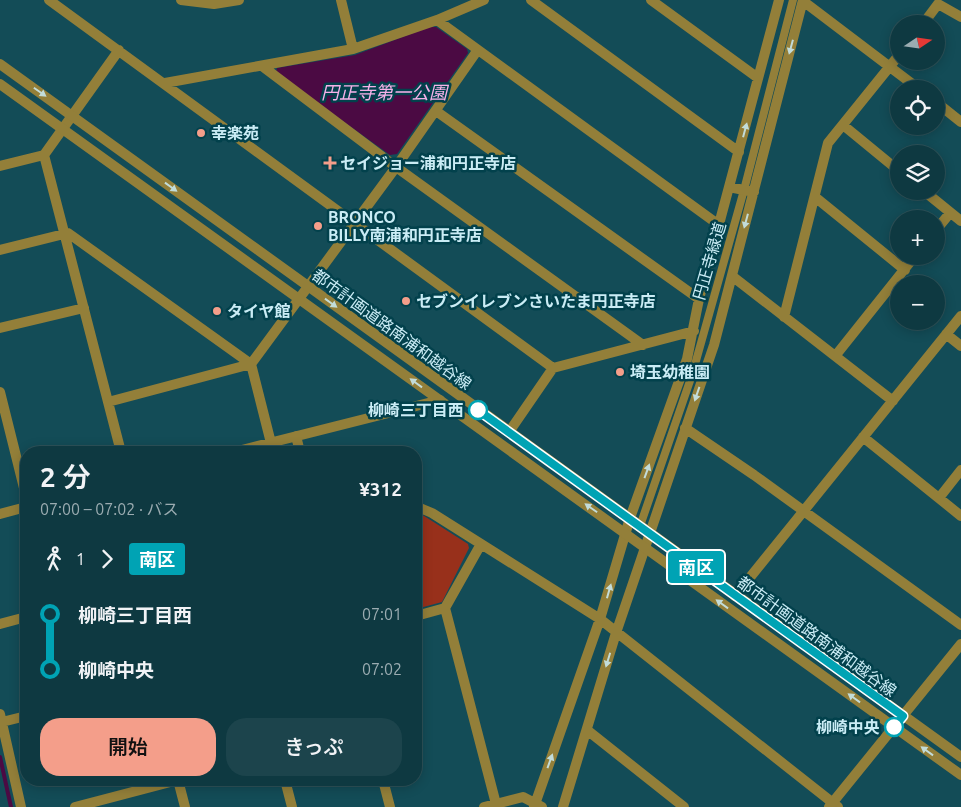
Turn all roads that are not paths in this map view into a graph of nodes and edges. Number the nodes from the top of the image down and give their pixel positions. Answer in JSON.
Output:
{"nodes":[{"id":1,"x":49,"y":0,"type":"edge"},
{"id":2,"x":181,"y":0,"type":"edge"},
{"id":3,"x":239,"y":0,"type":"edge"},
{"id":4,"x":342,"y":0,"type":"edge"},
{"id":5,"x":484,"y":0,"type":"edge"},
{"id":6,"x":531,"y":0,"type":"edge"},
{"id":7,"x":651,"y":0,"type":"edge"},
{"id":8,"x":800,"y":0,"type":"edge"},
{"id":9,"x":777,"y":1,"type":"edge"},
{"id":10,"x":930,"y":15,"type":"edge"},
{"id":11,"x":961,"y":17,"type":"edge"},
{"id":12,"x":437,"y":20,"type":"junction"},
{"id":13,"x":352,"y":49,"type":"junction"},
{"id":14,"x":119,"y":50,"type":"junction"},
{"id":15,"x":477,"y":51,"type":"junction"},
{"id":16,"x":0,"y":64,"type":"edge"},
{"id":17,"x":890,"y":65,"type":"edge"},
{"id":18,"x":262,"y":66,"type":"junction"},
{"id":19,"x":890,"y":67,"type":"edge"},
{"id":20,"x":896,"y":70,"type":"edge"},
{"id":21,"x":758,"y":78,"type":"junction"},
{"id":22,"x":908,"y":80,"type":"edge"},
{"id":23,"x":165,"y":83,"type":"junction"},
{"id":24,"x":0,"y":84,"type":"edge"},
{"id":25,"x":945,"y":109,"type":"edge"},
{"id":26,"x":436,"y":111,"type":"junction"},
{"id":27,"x":73,"y":116,"type":"junction"},
{"id":28,"x":961,"y":122,"type":"edge"},
{"id":29,"x":843,"y":125,"type":"junction"},
{"id":30,"x":63,"y":129,"type":"junction"},
{"id":31,"x":739,"y":152,"type":"junction"},
{"id":32,"x":44,"y":155,"type":"junction"},
{"id":33,"x":890,"y":164,"type":"edge"},
{"id":34,"x":0,"y":166,"type":"edge"},
{"id":35,"x":396,"y":167,"type":"junction"},
{"id":36,"x":730,"y":187,"type":"junction"},
{"id":37,"x":749,"y":191,"type":"junction"},
{"id":38,"x":815,"y":197,"type":"junction"},
{"id":39,"x":935,"y":200,"type":"edge"},
{"id":40,"x":950,"y":213,"type":"junction"},
{"id":41,"x":945,"y":219,"type":"edge"},
{"id":42,"x":961,"y":221,"type":"edge"},
{"id":43,"x":355,"y":223,"type":"junction"},
{"id":44,"x":719,"y":225,"type":"junction"},
{"id":45,"x":64,"y":234,"type":"junction"},
{"id":46,"x":0,"y":250,"type":"edge"},
{"id":47,"x":909,"y":265,"type":"edge"},
{"id":48,"x":905,"y":270,"type":"junction"},
{"id":49,"x":732,"y":276,"type":"junction"},
{"id":50,"x":307,"y":286,"type":"junction"},
{"id":51,"x":297,"y":298,"type":"junction"},
{"id":52,"x":699,"y":298,"type":"junction"},
{"id":53,"x":84,"y":308,"type":"junction"},
{"id":54,"x":961,"y":316,"type":"edge"},
{"id":55,"x":784,"y":317,"type":"junction"},
{"id":56,"x":0,"y":328,"type":"edge"},
{"id":57,"x":694,"y":331,"type":"junction"},
{"id":58,"x":946,"y":334,"type":"junction"},
{"id":59,"x":643,"y":345,"type":"junction"},
{"id":60,"x":961,"y":346,"type":"edge"},
{"id":61,"x":836,"y":355,"type":"junction"},
{"id":62,"x":251,"y":364,"type":"junction"},
{"id":63,"x":553,"y":368,"type":"junction"},
{"id":64,"x":0,"y":392,"type":"edge"},
{"id":65,"x":440,"y":400,"type":"junction"},
{"id":66,"x":893,"y":401,"type":"junction"},
{"id":67,"x":108,"y":402,"type":"junction"},
{"id":68,"x":685,"y":428,"type":"junction"},
{"id":69,"x":509,"y":432,"type":"junction"},
{"id":70,"x":296,"y":436,"type":"junction"},
{"id":71,"x":863,"y":437,"type":"junction"},
{"id":72,"x":271,"y":443,"type":"junction"},
{"id":73,"x":119,"y":446,"type":"edge"},
{"id":74,"x":259,"y":446,"type":"edge"},
{"id":75,"x":298,"y":446,"type":"edge"},
{"id":76,"x":961,"y":470,"type":"edge"},
{"id":77,"x":20,"y":472,"type":"edge"},
{"id":78,"x":939,"y":498,"type":"junction"},
{"id":79,"x":20,"y":509,"type":"edge"},
{"id":80,"x":422,"y":509,"type":"edge"},
{"id":81,"x":803,"y":511,"type":"junction"},
{"id":82,"x":0,"y":514,"type":"edge"},
{"id":83,"x":961,"y":516,"type":"edge"},
{"id":84,"x":630,"y":518,"type":"junction"},
{"id":85,"x":640,"y":526,"type":"junction"},
{"id":86,"x":649,"y":532,"type":"junction"},
{"id":87,"x":626,"y":533,"type":"junction"},
{"id":88,"x":481,"y":544,"type":"junction"},
{"id":89,"x":644,"y":547,"type":"junction"},
{"id":90,"x":735,"y":596,"type":"junction"},
{"id":91,"x":445,"y":608,"type":"junction"},
{"id":92,"x":422,"y":614,"type":"edge"},
{"id":93,"x":20,"y":619,"type":"edge"},
{"id":94,"x":600,"y":619,"type":"junction"},
{"id":95,"x":0,"y":624,"type":"edge"},
{"id":96,"x":961,"y":625,"type":"edge"},
{"id":97,"x":616,"y":633,"type":"junction"},
{"id":98,"x":961,"y":644,"type":"edge"},
{"id":99,"x":20,"y":716,"type":"edge"},
{"id":100,"x":903,"y":716,"type":"junction"},
{"id":101,"x":1,"y":718,"type":"edge"},
{"id":102,"x":894,"y":727,"type":"junction"},
{"id":103,"x":587,"y":730,"type":"junction"},
{"id":104,"x":961,"y":757,"type":"edge"},
{"id":105,"x":961,"y":776,"type":"edge"},
{"id":106,"x":155,"y":786,"type":"edge"},
{"id":107,"x":180,"y":786,"type":"edge"},
{"id":108,"x":287,"y":786,"type":"edge"},
{"id":109,"x":385,"y":786,"type":"edge"},
{"id":110,"x":496,"y":804,"type":"junction"},
{"id":111,"x":537,"y":806,"type":"edge"},
{"id":112,"x":833,"y":806,"type":"edge"},
{"id":113,"x":22,"y":807,"type":"edge"},
{"id":114,"x":75,"y":807,"type":"edge"},
{"id":115,"x":185,"y":807,"type":"edge"},
{"id":116,"x":292,"y":807,"type":"edge"},
{"id":117,"x":390,"y":807,"type":"edge"},
{"id":118,"x":484,"y":807,"type":"edge"},
{"id":119,"x":562,"y":807,"type":"edge"},
{"id":120,"x":684,"y":807,"type":"edge"}],
"edges":[{"from":1,"to":14,"type":"street"},
{"from":2,"to":3,"type":"street"},
{"from":4,"to":13,"type":"street"},
{"from":5,"to":12,"type":"street"},
{"from":6,"to":31,"type":"street"},
{"from":7,"to":21,"type":"street"},
{"from":8,"to":17,"type":"street"},
{"from":8,"to":37,"type":"street"},
{"from":9,"to":21,"type":"street"},
{"from":10,"to":11,"type":"street"},
{"from":12,"to":13,"type":"street"},
{"from":12,"to":15,"type":"street"},
{"from":13,"to":18,"type":"street"},
{"from":14,"to":23,"type":"street"},
{"from":14,"to":27,"type":"street"},
{"from":15,"to":26,"type":"street"},
{"from":15,"to":44,"type":"street"},
{"from":16,"to":27,"type":"street","name":"都市計画道路南浦和越谷線","one_way":true},
{"from":18,"to":23,"type":"street"},
{"from":18,"to":35,"type":"street"},
{"from":19,"to":29,"type":"street"},
{"from":20,"to":22,"type":"street"},
{"from":31,"to":21,"type":"street","one_way":true},
{"from":23,"to":43,"type":"street"},
{"from":24,"to":30,"type":"street","name":"都市計画道路南浦和越谷線"},
{"from":25,"to":28,"type":"street"},
{"from":26,"to":35,"type":"street"},
{"from":26,"to":52,"type":"street"},
{"from":27,"to":30,"type":"street"},
{"from":27,"to":50,"type":"street","name":"都市計画道路南浦和越谷線","one_way":true},
{"from":29,"to":33,"type":"street"},
{"from":29,"to":38,"type":"street"},
{"from":30,"to":32,"type":"street"},
{"from":30,"to":51,"type":"street","name":"都市計画道路南浦和越谷線"},
{"from":31,"to":36,"type":"street"},
{"from":32,"to":34,"type":"street"},
{"from":32,"to":45,"type":"street"},
{"from":35,"to":43,"type":"street"},
{"from":35,"to":59,"type":"street"},
{"from":36,"to":37,"type":"street"},
{"from":36,"to":44,"type":"street"},
{"from":37,"to":49,"type":"street","one_way":true},
{"from":37,"to":85,"type":"street","name":"円正寺緑道"},
{"from":38,"to":48,"type":"street"},
{"from":38,"to":55,"type":"street"},
{"from":39,"to":40,"type":"street"},
{"from":40,"to":41,"type":"street"},
{"from":40,"to":42,"type":"street"},
{"from":43,"to":50,"type":"street"},
{"from":43,"to":63,"type":"street"},
{"from":44,"to":52,"type":"street"},
{"from":45,"to":46,"type":"street"},
{"from":45,"to":53,"type":"street"},
{"from":45,"to":62,"type":"street"},
{"from":47,"to":48,"type":"street"},
{"from":48,"to":61,"type":"street"},
{"from":49,"to":55,"type":"street"},
{"from":49,"to":68,"type":"street","one_way":true},
{"from":50,"to":51,"type":"street"},
{"from":50,"to":69,"type":"street","name":"都市計画道路南浦和越谷線","one_way":true},
{"from":51,"to":62,"type":"street"},
{"from":65,"to":51,"type":"street","name":"都市計画道路南浦和越谷線","one_way":true},
{"from":52,"to":57,"type":"street"},
{"from":53,"to":56,"type":"street"},
{"from":53,"to":67,"type":"street"},
{"from":54,"to":58,"type":"street"},
{"from":55,"to":61,"type":"street"},
{"from":57,"to":59,"type":"street"},
{"from":84,"to":57,"type":"street","one_way":true},
{"from":58,"to":60,"type":"street"},
{"from":58,"to":66,"type":"street"},
{"from":59,"to":63,"type":"street"},
{"from":61,"to":66,"type":"street"},
{"from":62,"to":67,"type":"street"},
{"from":62,"to":72,"type":"street"},
{"from":63,"to":69,"type":"street"},
{"from":64,"to":77,"type":"street"},
{"from":65,"to":70,"type":"street"},
{"from":87,"to":65,"type":"street","name":"都市計画道路南浦和越谷線","one_way":true},
{"from":66,"to":71,"type":"street"},
{"from":67,"to":73,"type":"street"},
{"from":68,"to":81,"type":"street"},
{"from":68,"to":86,"type":"street"},
{"from":69,"to":84,"type":"street","name":"都市計画道路南浦和越谷線"},
{"from":70,"to":72,"type":"street"},
{"from":70,"to":75,"type":"street"},
{"from":71,"to":78,"type":"street"},
{"from":71,"to":81,"type":"street"},
{"from":72,"to":74,"type":"street"},
{"from":76,"to":78,"type":"street"},
{"from":78,"to":83,"type":"street"},
{"from":79,"to":82,"type":"street"},
{"from":80,"to":88,"type":"street"},
{"from":81,"to":90,"type":"street"},
{"from":81,"to":96,"type":"street"},
{"from":84,"to":85,"type":"street","name":"都市計画道路南浦和越谷線"},
{"from":84,"to":87,"type":"street"},
{"from":85,"to":86,"type":"street","name":"都市計画道路南浦和越谷線"},
{"from":86,"to":89,"type":"street"},
{"from":86,"to":90,"type":"street","name":"都市計画道路南浦和越谷線"},
{"from":87,"to":89,"type":"street","name":"都市計画道路南浦和越谷線"},
{"from":94,"to":87,"type":"street","one_way":true},
{"from":88,"to":91,"type":"street"},
{"from":88,"to":94,"type":"street"},
{"from":89,"to":97,"type":"street"},
{"from":102,"to":89,"type":"street","name":"都市計画道路南浦和越谷線","one_way":true},
{"from":90,"to":100,"type":"street","name":"都市計画道路南浦和越谷線"},
{"from":91,"to":92,"type":"street"},
{"from":91,"to":110,"type":"street"},
{"from":93,"to":95,"type":"street"},
{"from":94,"to":97,"type":"street"},
{"from":111,"to":94,"type":"street","one_way":true},
{"from":97,"to":103,"type":"street","one_way":true},
{"from":97,"to":112,"type":"street"},
{"from":98,"to":100,"type":"street"},
{"from":99,"to":101,"type":"street"},
{"from":100,"to":102,"type":"street"},
{"from":100,"to":104,"type":"street","name":"都市計画道路南浦和越谷線"},
{"from":101,"to":113,"type":"street"},
{"from":105,"to":102,"type":"street","name":"都市計画道路南浦和越谷線","one_way":true},
{"from":102,"to":112,"type":"street"},
{"from":103,"to":119,"type":"street"},
{"from":103,"to":120,"type":"street"},
{"from":106,"to":114,"type":"street"},
{"from":107,"to":115,"type":"street"},
{"from":108,"to":116,"type":"street"},
{"from":109,"to":117,"type":"street"},
{"from":110,"to":111,"type":"street"},
{"from":110,"to":118,"type":"street"}]}
